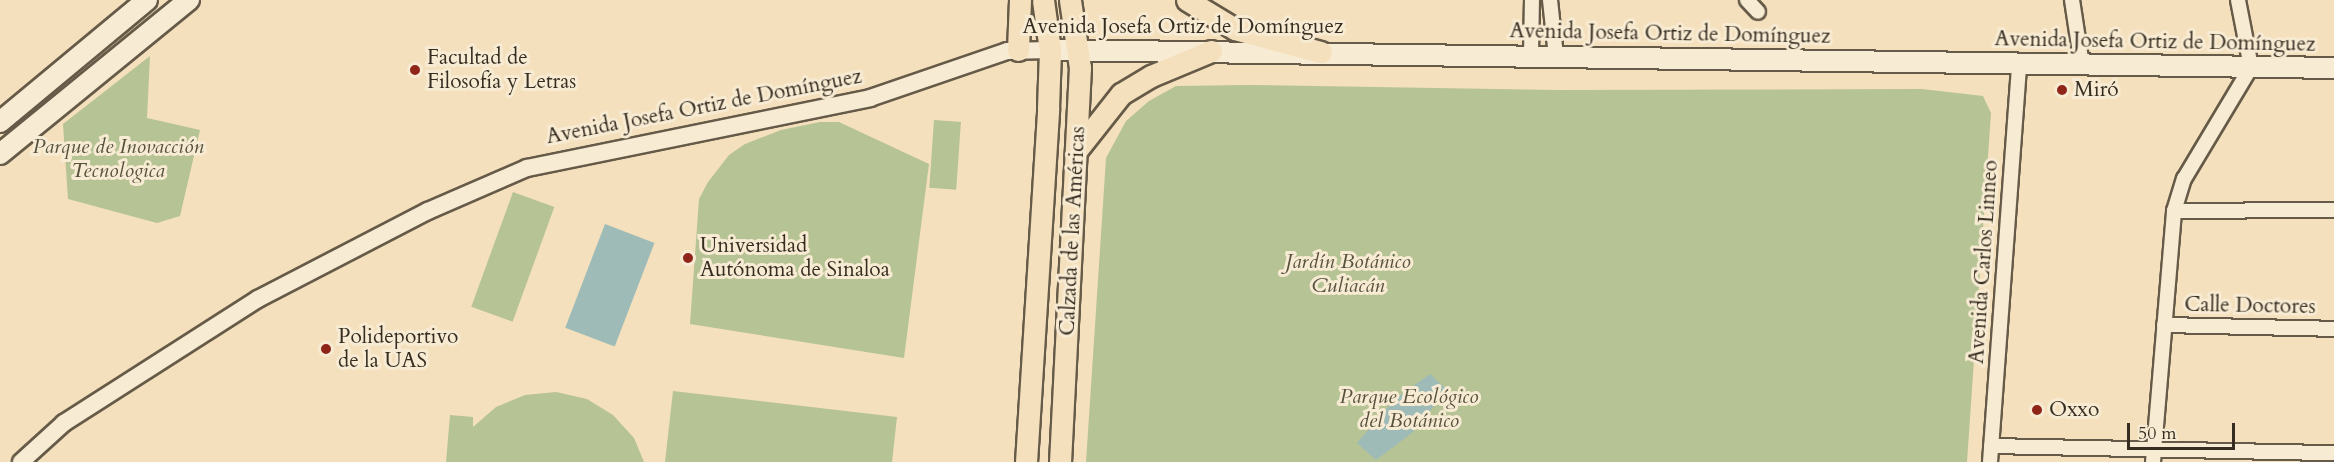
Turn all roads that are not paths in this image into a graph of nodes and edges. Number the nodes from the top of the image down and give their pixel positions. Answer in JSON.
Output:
{"nodes":[{"id":1,"x":147,"y":0,"type":"edge"},
{"id":2,"x":189,"y":0,"type":"edge"},
{"id":3,"x":1020,"y":0,"type":"edge"},
{"id":4,"x":1043,"y":0,"type":"edge"},
{"id":5,"x":1070,"y":0,"type":"edge"},
{"id":6,"x":1187,"y":0,"type":"edge"},
{"id":7,"x":1532,"y":0,"type":"edge"},
{"id":8,"x":1550,"y":0,"type":"edge"},
{"id":9,"x":1747,"y":0,"type":"edge"},
{"id":10,"x":2072,"y":0,"type":"edge"},
{"id":11,"x":2238,"y":0,"type":"edge"},
{"id":12,"x":1758,"y":12,"type":"dead end"},
{"id":13,"x":1078,"y":49,"type":"junction"},
{"id":14,"x":1018,"y":50,"type":"junction"},
{"id":15,"x":1050,"y":50,"type":"junction"},
{"id":16,"x":1211,"y":51,"type":"junction"},
{"id":17,"x":1321,"y":52,"type":"junction"},
{"id":18,"x":1532,"y":55,"type":"junction"},
{"id":19,"x":1556,"y":56,"type":"junction"},
{"id":20,"x":2019,"y":64,"type":"junction"},
{"id":21,"x":2082,"y":65,"type":"junction"},
{"id":22,"x":2251,"y":67,"type":"junction"},
{"id":23,"x":2334,"y":68,"type":"edge"},
{"id":24,"x":0,"y":122,"type":"edge"},
{"id":25,"x":1076,"y":151,"type":"junction"},
{"id":26,"x":0,"y":154,"type":"edge"},
{"id":27,"x":2174,"y":210,"type":"junction"},
{"id":28,"x":2334,"y":210,"type":"edge"},
{"id":29,"x":2164,"y":325,"type":"junction"},
{"id":30,"x":2334,"y":329,"type":"edge"},
{"id":31,"x":1991,"y":446,"type":"junction"},
{"id":32,"x":2049,"y":447,"type":"junction"},
{"id":33,"x":2334,"y":453,"type":"edge"},
{"id":34,"x":2154,"y":456,"type":"edge"},
{"id":35,"x":21,"y":462,"type":"edge"},
{"id":36,"x":1026,"y":462,"type":"edge"},
{"id":37,"x":1060,"y":462,"type":"edge"},
{"id":38,"x":1990,"y":462,"type":"edge"},
{"id":39,"x":2048,"y":462,"type":"edge"}],
"edges":[{"from":1,"to":24,"type":"main road"},
{"from":2,"to":26,"type":"main road"},
{"from":3,"to":14,"type":"main road"},
{"from":4,"to":15,"type":"main road","name":"Calzada de las Américas"},
{"from":5,"to":13,"type":"main road","name":"Calzada de las Américas"},
{"from":6,"to":17,"type":"main road"},
{"from":7,"to":18,"type":"street"},
{"from":8,"to":19,"type":"street"},
{"from":9,"to":12,"type":"street"},
{"from":10,"to":21,"type":"street"},
{"from":11,"to":22,"type":"street"},
{"from":13,"to":15,"type":"main road","name":"Avenida Josefa Ortiz de Domínguez"},
{"from":13,"to":16,"type":"main road","name":"Avenida Josefa Ortiz de Domínguez"},
{"from":13,"to":25,"type":"main road","name":"Calzada de las Américas"},
{"from":14,"to":15,"type":"street","name":"Avenida Josefa Ortiz de Domínguez"},
{"from":14,"to":35,"type":"street","name":"Avenida Josefa Ortiz de Domínguez"},
{"from":15,"to":36,"type":"main road","name":"Calzada de las Américas"},
{"from":16,"to":17,"type":"main road","name":"Avenida Josefa Ortiz de Domínguez"},
{"from":16,"to":25,"type":"main road"},
{"from":17,"to":18,"type":"main road","name":"Avenida Josefa Ortiz de Domínguez"},
{"from":18,"to":19,"type":"main road","name":"Avenida Josefa Ortiz de Domínguez"},
{"from":19,"to":20,"type":"main road","name":"Avenida Josefa Ortiz de Domínguez"},
{"from":20,"to":21,"type":"main road","name":"Avenida Josefa Ortiz de Domínguez"},
{"from":20,"to":31,"type":"street","name":"Avenida Carlos Linneo"},
{"from":21,"to":22,"type":"main road","name":"Avenida Josefa Ortiz de Domínguez"},
{"from":22,"to":23,"type":"main road","name":"Avenida Josefa Ortiz de Domínguez"},
{"from":22,"to":27,"type":"street"},
{"from":25,"to":37,"type":"main road","name":"Calzada de las Américas"},
{"from":27,"to":28,"type":"street"},
{"from":27,"to":29,"type":"street"},
{"from":29,"to":30,"type":"street","name":"Calle Doctores"},
{"from":29,"to":34,"type":"street"},
{"from":31,"to":32,"type":"street"},
{"from":31,"to":38,"type":"street","name":"Avenida Carlos Linneo"},
{"from":32,"to":34,"type":"street"},
{"from":32,"to":39,"type":"street"},
{"from":33,"to":34,"type":"street"}]}
